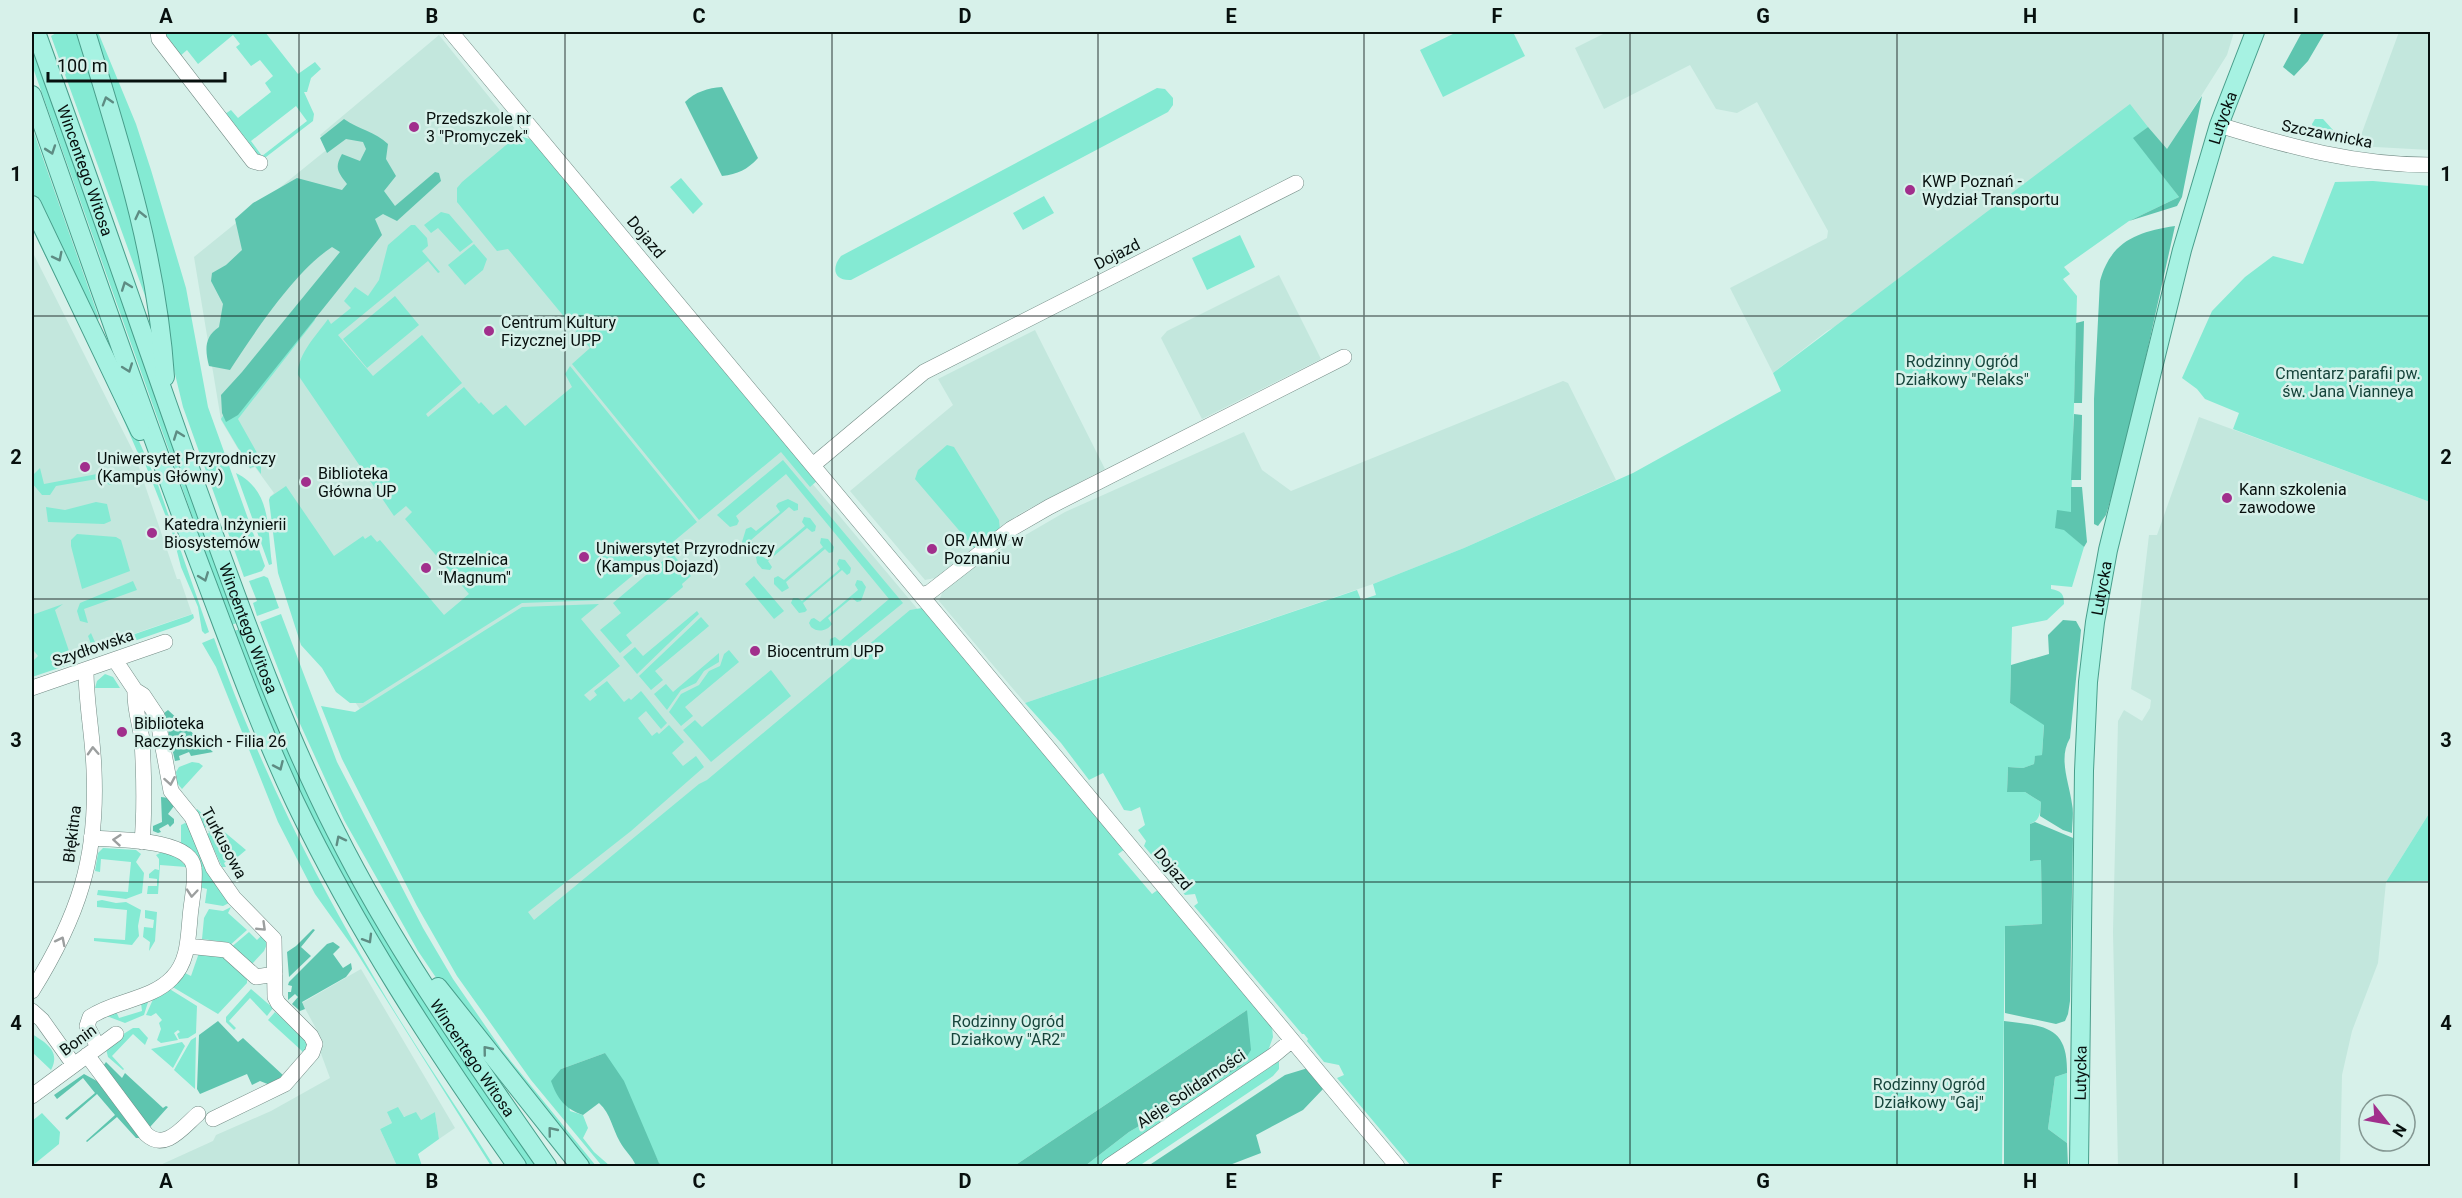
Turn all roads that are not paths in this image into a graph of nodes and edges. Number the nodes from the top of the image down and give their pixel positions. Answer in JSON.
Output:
{"nodes":[{"id":1,"x":86,"y":32,"type":"edge"},
{"id":2,"x":158,"y":32,"type":"edge"},
{"id":3,"x":451,"y":32,"type":"edge"},
{"id":4,"x":2255,"y":32,"type":"edge"},
{"id":5,"x":39,"y":39,"type":"edge"},
{"id":6,"x":32,"y":95,"type":"edge"},
{"id":7,"x":2219,"y":125,"type":"junction"},
{"id":8,"x":260,"y":163,"type":"dead end"},
{"id":9,"x":2430,"y":165,"type":"edge"},
{"id":10,"x":1296,"y":183,"type":"dead end"},
{"id":11,"x":32,"y":205,"type":"edge"},
{"id":12,"x":1344,"y":357,"type":"dead end"},
{"id":13,"x":166,"y":401,"type":"junction"},
{"id":14,"x":813,"y":465,"type":"junction"},
{"id":15,"x":183,"y":522,"type":"junction"},
{"id":16,"x":922,"y":595,"type":"junction"},
{"id":17,"x":165,"y":642,"type":"dead end"},
{"id":18,"x":115,"y":660,"type":"junction"},
{"id":19,"x":86,"y":670,"type":"junction"},
{"id":20,"x":32,"y":688,"type":"edge"},
{"id":21,"x":135,"y":690,"type":"junction"},
{"id":22,"x":92,"y":838,"type":"junction"},
{"id":23,"x":142,"y":842,"type":"junction"},
{"id":24,"x":368,"y":891,"type":"junction"},
{"id":25,"x":187,"y":946,"type":"junction"},
{"id":26,"x":275,"y":974,"type":"junction"},
{"id":27,"x":32,"y":991,"type":"edge"},
{"id":28,"x":32,"y":1011,"type":"edge"},
{"id":29,"x":116,"y":1034,"type":"dead end"},
{"id":30,"x":1292,"y":1040,"type":"junction"},
{"id":31,"x":93,"y":1051,"type":"junction"},
{"id":32,"x":74,"y":1065,"type":"junction"},
{"id":33,"x":466,"y":1093,"type":"junction"},
{"id":34,"x":32,"y":1095,"type":"edge"},
{"id":35,"x":198,"y":1114,"type":"dead end"},
{"id":36,"x":213,"y":1119,"type":"dead end"},
{"id":37,"x":506,"y":1167,"type":"edge"},
{"id":38,"x":517,"y":1167,"type":"edge"},
{"id":39,"x":547,"y":1167,"type":"edge"},
{"id":40,"x":580,"y":1167,"type":"edge"},
{"id":41,"x":1109,"y":1167,"type":"edge"},
{"id":42,"x":1397,"y":1167,"type":"edge"},
{"id":43,"x":2079,"y":1167,"type":"edge"}],
"edges":[{"from":13,"to":1,"type":"main road","one_way":true},
{"from":2,"to":8,"type":"street"},
{"from":3,"to":14,"type":"street","name":"Dojazd"},
{"from":4,"to":7,"type":"main road","name":"Lutycka"},
{"from":13,"to":5,"type":"main road","name":"Wincentego Witosa","one_way":true},
{"from":6,"to":15,"type":"main road","name":"Wincentego Witosa","one_way":true},
{"from":7,"to":9,"type":"street","name":"Szczawnicka"},
{"from":7,"to":43,"type":"main road","name":"Lutycka"},
{"from":10,"to":14,"type":"street","name":"Dojazd"},
{"from":11,"to":15,"type":"main road","one_way":true},
{"from":12,"to":16,"type":"street"},
{"from":24,"to":13,"type":"main road","name":"Wincentego Witosa","one_way":true},
{"from":14,"to":16,"type":"street","name":"Dojazd"},
{"from":15,"to":33,"type":"main road","name":"Wincentego Witosa","one_way":true},
{"from":16,"to":30,"type":"street","name":"Dojazd"},
{"from":17,"to":18,"type":"street","name":"Szydłowska"},
{"from":18,"to":19,"type":"street","name":"Szydłowska"},
{"from":18,"to":21,"type":"street","name":"Turkusowa"},
{"from":19,"to":20,"type":"street","name":"Szydłowska"},
{"from":22,"to":19,"type":"street","name":"Błękitna","one_way":true},
{"from":21,"to":23,"type":"street","name":"Turkusowa"},
{"from":21,"to":26,"type":"street","name":"Turkusowa","one_way":true},
{"from":23,"to":22,"type":"street","one_way":true},
{"from":27,"to":22,"type":"street","name":"Błękitna","one_way":true},
{"from":23,"to":25,"type":"street","one_way":true},
{"from":24,"to":39,"type":"main road","name":"Wincentego Witosa"},
{"from":40,"to":24,"type":"main road","one_way":true},
{"from":25,"to":26,"type":"street"},
{"from":25,"to":31,"type":"street"},
{"from":26,"to":36,"type":"street","name":"Turkusowa"},
{"from":28,"to":32,"type":"street"},
{"from":29,"to":31,"type":"street","name":"Bonin"},
{"from":30,"to":41,"type":"street","name":"Aleje Solidarności"},
{"from":30,"to":42,"type":"street","name":"Dojazd"},
{"from":31,"to":32,"type":"street","name":"Bonin"},
{"from":31,"to":35,"type":"street"},
{"from":32,"to":34,"type":"street","name":"Bonin"},
{"from":33,"to":37,"type":"main road"},
{"from":33,"to":38,"type":"main road","name":"Wincentego Witosa"}]}
